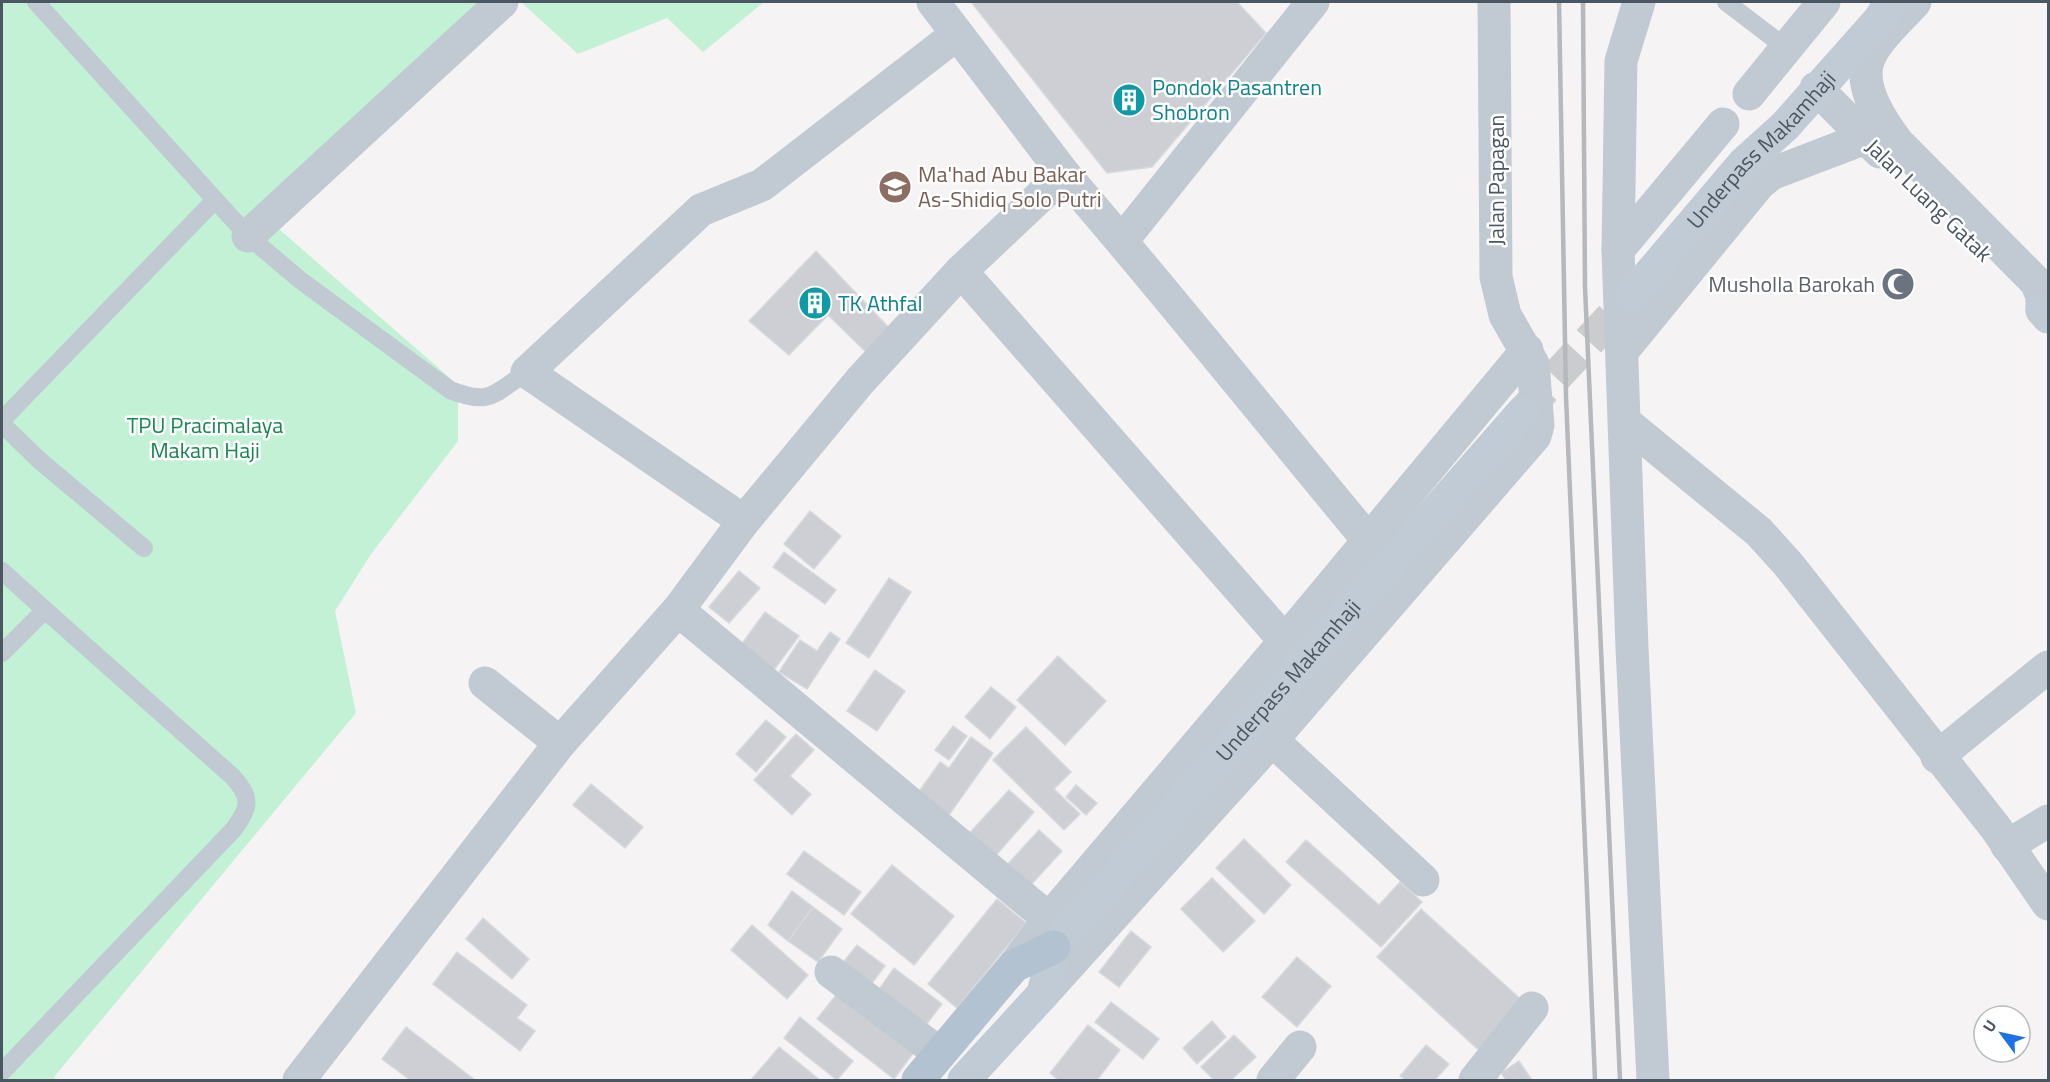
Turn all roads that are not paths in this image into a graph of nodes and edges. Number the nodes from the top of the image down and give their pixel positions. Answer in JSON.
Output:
{"nodes":[{"id":1,"x":36,"y":2,"type":"edge"},
{"id":2,"x":502,"y":2,"type":"edge"},
{"id":3,"x":933,"y":2,"type":"edge"},
{"id":4,"x":1313,"y":2,"type":"edge"},
{"id":5,"x":1494,"y":2,"type":"edge"},
{"id":6,"x":1639,"y":2,"type":"edge"},
{"id":7,"x":1726,"y":2,"type":"edge"},
{"id":8,"x":1824,"y":2,"type":"edge"},
{"id":9,"x":1867,"y":2,"type":"edge"},
{"id":10,"x":1890,"y":2,"type":"edge"},
{"id":11,"x":1915,"y":2,"type":"edge"},
{"id":12,"x":957,"y":34,"type":"junction"},
{"id":13,"x":1785,"y":47,"type":"junction"},
{"id":14,"x":1816,"y":88,"type":"junction"},
{"id":15,"x":1749,"y":94,"type":"dead end"},
{"id":16,"x":1724,"y":124,"type":"dead end"},
{"id":17,"x":1865,"y":138,"type":"junction"},
{"id":18,"x":1744,"y":163,"type":"junction"},
{"id":19,"x":1064,"y":174,"type":"junction"},
{"id":20,"x":215,"y":200,"type":"junction"},
{"id":21,"x":248,"y":236,"type":"junction"},
{"id":22,"x":1122,"y":241,"type":"junction"},
{"id":23,"x":1618,"y":250,"type":"junction"},
{"id":24,"x":961,"y":271,"type":"junction"},
{"id":25,"x":1630,"y":296,"type":"tunnel mouth"},
{"id":26,"x":2045,"y":314,"type":"edge"},
{"id":27,"x":1624,"y":349,"type":"junction"},
{"id":28,"x":1527,"y":350,"type":"junction"},
{"id":29,"x":527,"y":372,"type":"junction"},
{"id":30,"x":1522,"y":413,"type":"tunnel mouth"},
{"id":31,"x":2,"y":422,"type":"edge"},
{"id":32,"x":1625,"y":422,"type":"junction"},
{"id":33,"x":744,"y":521,"type":"junction"},
{"id":34,"x":1369,"y":541,"type":"junction"},
{"id":35,"x":144,"y":548,"type":"dead end"},
{"id":36,"x":2,"y":571,"type":"edge"},
{"id":37,"x":45,"y":610,"type":"junction"},
{"id":38,"x":678,"y":610,"type":"junction"},
{"id":39,"x":1285,"y":641,"type":"junction"},
{"id":40,"x":2,"y":653,"type":"edge"},
{"id":41,"x":2049,"y":667,"type":"edge"},
{"id":42,"x":485,"y":683,"type":"dead end"},
{"id":43,"x":1272,"y":740,"type":"junction"},
{"id":44,"x":560,"y":743,"type":"junction"},
{"id":45,"x":1937,"y":757,"type":"junction"},
{"id":46,"x":2049,"y":821,"type":"edge"},
{"id":47,"x":2007,"y":846,"type":"junction"},
{"id":48,"x":1423,"y":880,"type":"dead end"},
{"id":49,"x":2049,"y":904,"type":"edge"},
{"id":50,"x":1052,"y":933,"type":"junction"},
{"id":51,"x":831,"y":972,"type":"dead end"},
{"id":52,"x":1043,"y":994,"type":"junction"},
{"id":53,"x":1532,"y":1008,"type":"dead end"},
{"id":54,"x":1300,"y":1047,"type":"dead end"},
{"id":55,"x":939,"y":1053,"type":"junction"},
{"id":56,"x":2,"y":1072,"type":"edge"},
{"id":57,"x":971,"y":1078,"type":"edge"},
{"id":58,"x":299,"y":1080,"type":"edge"},
{"id":59,"x":918,"y":1080,"type":"edge"},
{"id":60,"x":1273,"y":1080,"type":"edge"},
{"id":61,"x":1475,"y":1080,"type":"edge"},
{"id":62,"x":1653,"y":1080,"type":"edge"}],
"edges":[{"from":1,"to":20,"type":"lane"},
{"from":2,"to":21,"type":"street"},
{"from":3,"to":12,"type":"street"},
{"from":4,"to":22,"type":"street"},
{"from":5,"to":28,"type":"street","name":"Jalan Papagan"},
{"from":6,"to":23,"type":"street"},
{"from":7,"to":13,"type":"lane"},
{"from":8,"to":13,"type":"street"},
{"from":9,"to":18,"type":"main road"},
{"from":10,"to":14,"type":"main road","name":"Underpass Makamhaji"},
{"from":11,"to":26,"type":"street"},
{"from":12,"to":19,"type":"street"},
{"from":12,"to":29,"type":"street"},
{"from":13,"to":15,"type":"street"},
{"from":14,"to":17,"type":"street","name":"Jalan Luang Gatak"},
{"from":14,"to":18,"type":"main road","name":"Underpass Makamhaji"},
{"from":16,"to":23,"type":"street"},
{"from":17,"to":26,"type":"street","name":"Jalan Luang Gatak"},
{"from":17,"to":27,"type":"street"},
{"from":18,"to":25,"type":"main road","name":"Underpass Makamhaji"},
{"from":19,"to":22,"type":"street"},
{"from":19,"to":24,"type":"street"},
{"from":20,"to":21,"type":"lane"},
{"from":20,"to":31,"type":"lane"},
{"from":21,"to":29,"type":"lane"},
{"from":22,"to":34,"type":"street"},
{"from":23,"to":27,"type":"street"},
{"from":24,"to":33,"type":"street"},
{"from":24,"to":39,"type":"street"},
{"from":27,"to":32,"type":"street"},
{"from":28,"to":34,"type":"street"},
{"from":28,"to":43,"type":"street","name":"Jalan Papagan"},
{"from":29,"to":33,"type":"street"},
{"from":30,"to":50,"type":"main road","name":"Underpass Makamhaji"},
{"from":31,"to":35,"type":"lane"},
{"from":32,"to":45,"type":"street"},
{"from":32,"to":62,"type":"street"},
{"from":33,"to":38,"type":"street"},
{"from":34,"to":39,"type":"street"},
{"from":36,"to":37,"type":"lane"},
{"from":37,"to":40,"type":"lane"},
{"from":37,"to":56,"type":"lane"},
{"from":38,"to":44,"type":"street"},
{"from":38,"to":50,"type":"street"},
{"from":39,"to":50,"type":"street"},
{"from":41,"to":45,"type":"street"},
{"from":42,"to":44,"type":"street"},
{"from":43,"to":48,"type":"street"},
{"from":43,"to":52,"type":"street","name":"Jalan Papagan"},
{"from":44,"to":58,"type":"street"},
{"from":45,"to":47,"type":"street"},
{"from":46,"to":47,"type":"street"},
{"from":47,"to":49,"type":"street"},
{"from":50,"to":52,"type":"main road"},
{"from":50,"to":55,"type":"main road"},
{"from":51,"to":55,"type":"street"},
{"from":52,"to":57,"type":"main road"},
{"from":53,"to":61,"type":"street"},
{"from":54,"to":60,"type":"street"},
{"from":55,"to":59,"type":"main road"}]}
